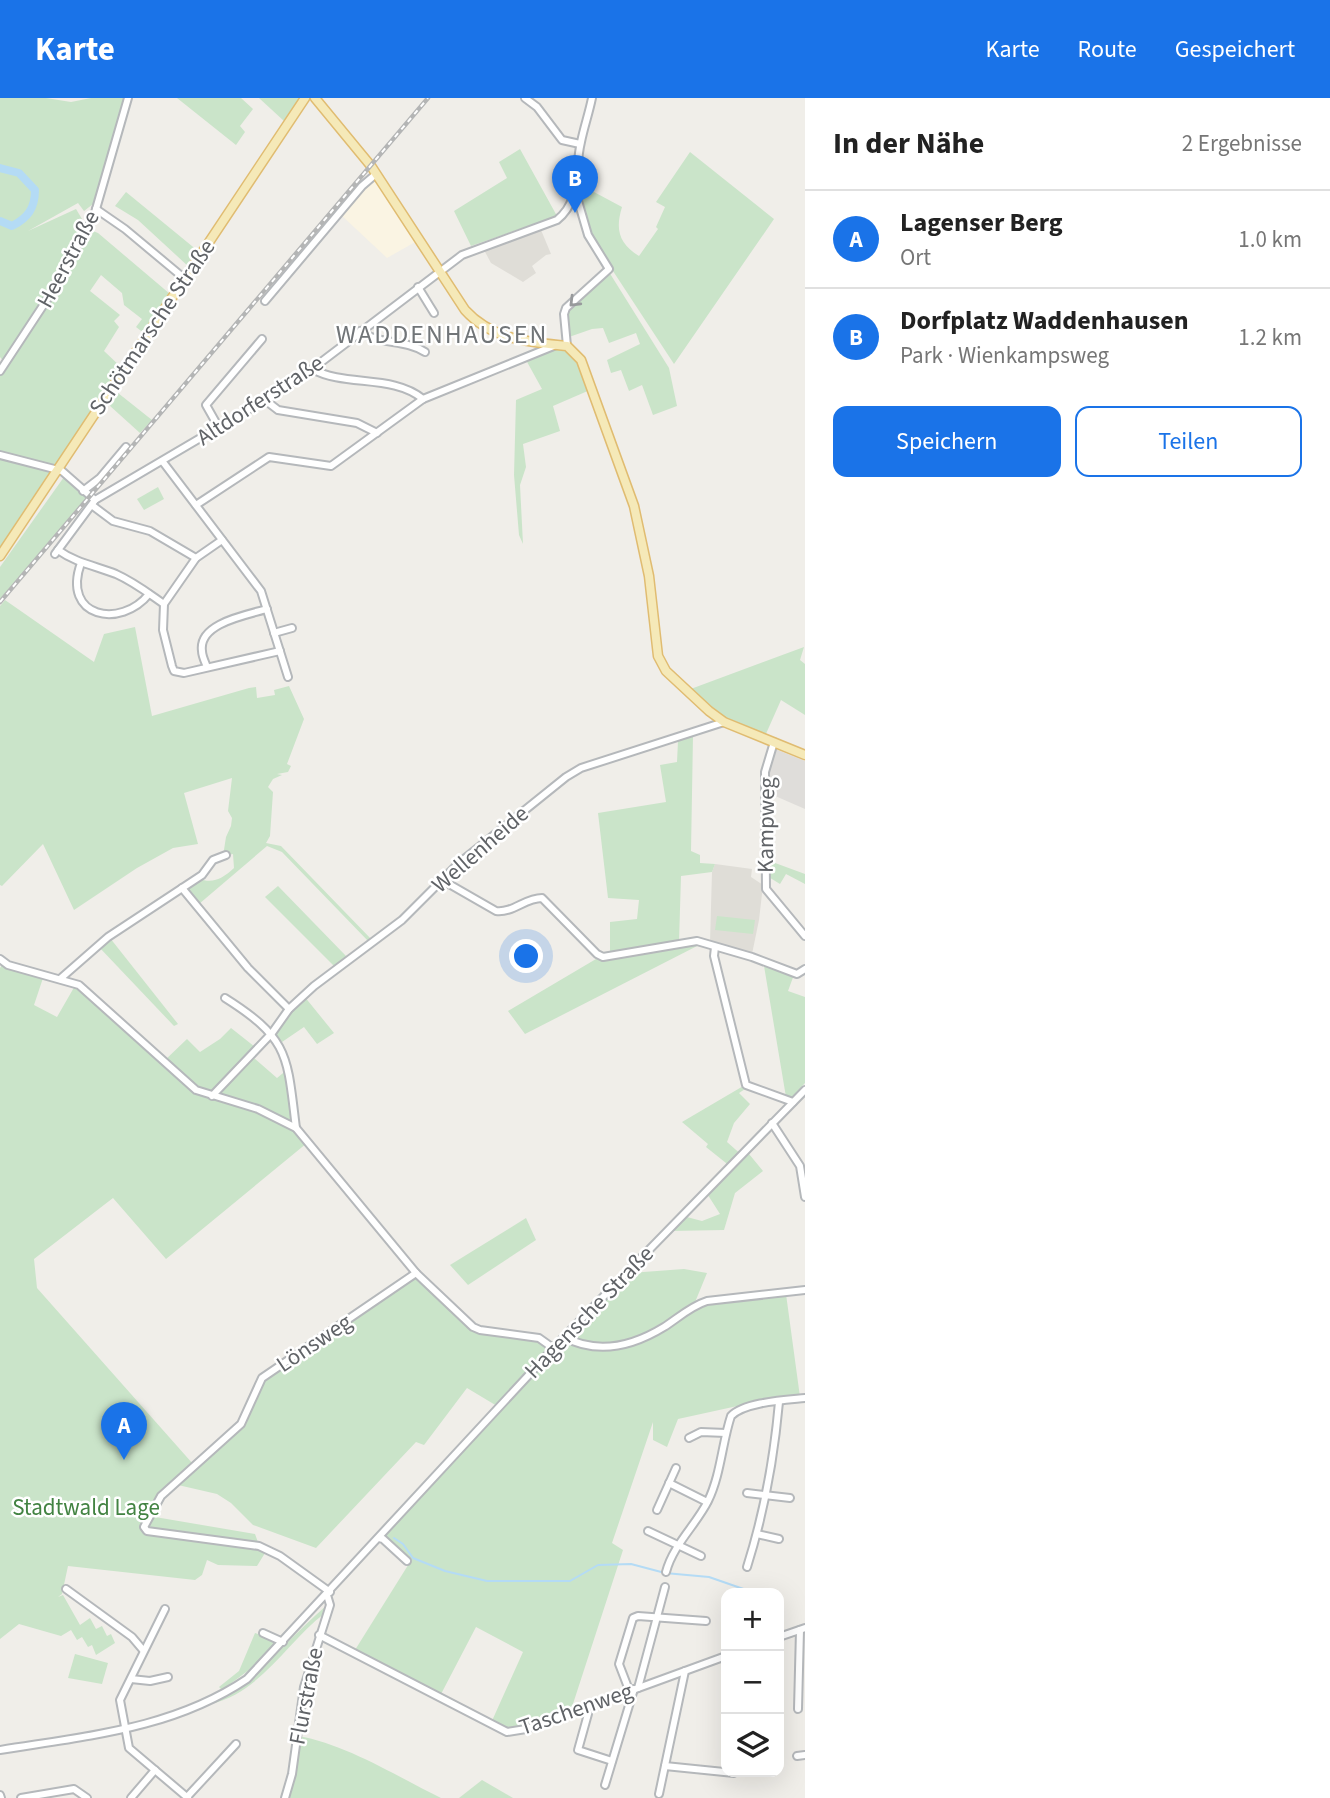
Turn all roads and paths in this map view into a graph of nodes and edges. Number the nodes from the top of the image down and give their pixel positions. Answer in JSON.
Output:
{"nodes":[{"id":1,"x":128,"y":98,"type":"edge"},
{"id":2,"x":305,"y":98,"type":"edge"},
{"id":3,"x":315,"y":98,"type":"edge"},
{"id":4,"x":525,"y":98,"type":"edge"},
{"id":5,"x":592,"y":98,"type":"edge"},
{"id":6,"x":580,"y":144,"type":"junction"},
{"id":7,"x":376,"y":174,"type":"junction"},
{"id":8,"x":576,"y":194,"type":"junction"},
{"id":9,"x":96,"y":209,"type":"junction"},
{"id":10,"x":439,"y":270,"type":"junction"},
{"id":11,"x":185,"y":279,"type":"junction"},
{"id":12,"x":418,"y":287,"type":"junction"},
{"id":13,"x":265,"y":301,"type":"dead end"},
{"id":14,"x":434,"y":313,"type":"dead end"},
{"id":15,"x":360,"y":331,"type":"junction"},
{"id":16,"x":262,"y":339,"type":"dead end"},
{"id":17,"x":557,"y":345,"type":"junction"},
{"id":18,"x":567,"y":346,"type":"junction"},
{"id":19,"x":425,"y":352,"type":"dead end"},
{"id":20,"x":312,"y":369,"type":"junction"},
{"id":21,"x":0,"y":371,"type":"edge"},
{"id":22,"x":265,"y":400,"type":"junction"},
{"id":23,"x":423,"y":400,"type":"junction"},
{"id":24,"x":219,"y":428,"type":"junction"},
{"id":25,"x":377,"y":433,"type":"junction"},
{"id":26,"x":126,"y":447,"type":"dead end"},
{"id":27,"x":0,"y":455,"type":"edge"},
{"id":28,"x":163,"y":462,"type":"junction"},
{"id":29,"x":57,"y":470,"type":"junction"},
{"id":30,"x":83,"y":491,"type":"junction"},
{"id":31,"x":94,"y":503,"type":"junction"},
{"id":32,"x":196,"y":505,"type":"junction"},
{"id":33,"x":222,"y":540,"type":"junction"},
{"id":34,"x":0,"y":556,"type":"edge"},
{"id":35,"x":196,"y":558,"type":"junction"},
{"id":36,"x":81,"y":563,"type":"junction"},
{"id":37,"x":149,"y":594,"type":"junction"},
{"id":38,"x":164,"y":604,"type":"junction"},
{"id":39,"x":267,"y":609,"type":"junction"},
{"id":40,"x":292,"y":628,"type":"dead end"},
{"id":41,"x":274,"y":633,"type":"junction"},
{"id":42,"x":280,"y":651,"type":"junction"},
{"id":43,"x":207,"y":667,"type":"junction"},
{"id":44,"x":288,"y":677,"type":"dead end"},
{"id":45,"x":724,"y":722,"type":"junction"},
{"id":46,"x":774,"y":742,"type":"junction"},
{"id":47,"x":805,"y":755,"type":"edge"},
{"id":48,"x":226,"y":855,"type":"dead end"},
{"id":49,"x":442,"y":880,"type":"junction"},
{"id":50,"x":182,"y":888,"type":"junction"},
{"id":51,"x":805,"y":936,"type":"edge"},
{"id":52,"x":715,"y":947,"type":"junction"},
{"id":53,"x":0,"y":959,"type":"edge"},
{"id":54,"x":805,"y":969,"type":"edge"},
{"id":55,"x":60,"y":979,"type":"junction"},
{"id":56,"x":225,"y":998,"type":"dead end"},
{"id":57,"x":289,"y":1009,"type":"junction"},
{"id":58,"x":272,"y":1033,"type":"junction"},
{"id":59,"x":805,"y":1090,"type":"edge"},
{"id":60,"x":212,"y":1096,"type":"junction"},
{"id":61,"x":793,"y":1102,"type":"junction"},
{"id":62,"x":772,"y":1123,"type":"junction"},
{"id":63,"x":296,"y":1128,"type":"junction"},
{"id":64,"x":805,"y":1196,"type":"edge"},
{"id":65,"x":416,"y":1273,"type":"junction"},
{"id":66,"x":805,"y":1290,"type":"edge"},
{"id":67,"x":564,"y":1337,"type":"junction"},
{"id":68,"x":553,"y":1348,"type":"junction"},
{"id":69,"x":805,"y":1398,"type":"edge"},
{"id":70,"x":779,"y":1402,"type":"junction"},
{"id":71,"x":726,"y":1433,"type":"junction"},
{"id":72,"x":689,"y":1438,"type":"dead end"},
{"id":73,"x":676,"y":1468,"type":"dead end"},
{"id":74,"x":669,"y":1483,"type":"junction"},
{"id":75,"x":747,"y":1493,"type":"dead end"},
{"id":76,"x":765,"y":1495,"type":"junction"},
{"id":77,"x":790,"y":1498,"type":"dead end"},
{"id":78,"x":707,"y":1502,"type":"junction"},
{"id":79,"x":657,"y":1510,"type":"dead end"},
{"id":80,"x":648,"y":1531,"type":"dead end"},
{"id":81,"x":757,"y":1534,"type":"junction"},
{"id":82,"x":379,"y":1538,"type":"junction"},
{"id":83,"x":779,"y":1539,"type":"dead end"},
{"id":84,"x":677,"y":1546,"type":"junction"},
{"id":85,"x":701,"y":1556,"type":"dead end"},
{"id":86,"x":407,"y":1561,"type":"dead end"},
{"id":87,"x":747,"y":1567,"type":"dead end"},
{"id":88,"x":666,"y":1572,"type":"dead end"},
{"id":89,"x":665,"y":1587,"type":"dead end"},
{"id":90,"x":66,"y":1589,"type":"dead end"},
{"id":91,"x":328,"y":1593,"type":"junction"},
{"id":92,"x":164,"y":1609,"type":"dead end"},
{"id":93,"x":656,"y":1618,"type":"junction"},
{"id":94,"x":706,"y":1620,"type":"dead end"},
{"id":95,"x":802,"y":1629,"type":"edge"},
{"id":96,"x":263,"y":1633,"type":"dead end"},
{"id":97,"x":319,"y":1635,"type":"junction"},
{"id":98,"x":784,"y":1635,"type":"edge"},
{"id":99,"x":283,"y":1642,"type":"junction"},
{"id":100,"x":143,"y":1650,"type":"junction"},
{"id":101,"x":721,"y":1658,"type":"edge"},
{"id":102,"x":685,"y":1671,"type":"junction"},
{"id":103,"x":168,"y":1677,"type":"dead end"},
{"id":104,"x":131,"y":1679,"type":"junction"},
{"id":105,"x":634,"y":1689,"type":"junction"},
{"id":106,"x":586,"y":1708,"type":"junction"},
{"id":107,"x":798,"y":1709,"type":"dead end"},
{"id":108,"x":126,"y":1730,"type":"junction"},
{"id":109,"x":236,"y":1744,"type":"dead end"},
{"id":110,"x":0,"y":1750,"type":"edge"},
{"id":111,"x":612,"y":1761,"type":"junction"},
{"id":112,"x":665,"y":1766,"type":"junction"},
{"id":113,"x":155,"y":1770,"type":"junction"},
{"id":114,"x":721,"y":1772,"type":"edge"},
{"id":115,"x":605,"y":1785,"type":"dead end"},
{"id":116,"x":659,"y":1794,"type":"dead end"},
{"id":117,"x":188,"y":1797,"type":"edge"},
{"id":118,"x":21,"y":1798,"type":"edge"},
{"id":119,"x":87,"y":1798,"type":"edge"},
{"id":120,"x":131,"y":1798,"type":"edge"},
{"id":121,"x":285,"y":1798,"type":"edge"}],
"edges":[{"from":1,"to":9,"type":"street","name":"Heerstraße"},
{"from":2,"to":11,"type":"main road","name":"Schötmarsche Straße"},
{"from":3,"to":7,"type":"main road"},
{"from":4,"to":6,"type":"street"},
{"from":5,"to":6,"type":"street"},
{"from":6,"to":8,"type":"street"},
{"from":7,"to":10,"type":"main road"},
{"from":7,"to":13,"type":"street"},
{"from":8,"to":10,"type":"street","name":"Altdorferstraße"},
{"from":8,"to":18,"type":"street","one_way":true},
{"from":9,"to":11,"type":"street"},
{"from":9,"to":21,"type":"street","name":"Heerstraße"},
{"from":10,"to":12,"type":"street","name":"Altdorferstraße"},
{"from":10,"to":17,"type":"main road"},
{"from":11,"to":29,"type":"main road","name":"Schötmarsche Straße"},
{"from":12,"to":14,"type":"street"},
{"from":12,"to":15,"type":"street","name":"Altdorferstraße"},
{"from":15,"to":19,"type":"street"},
{"from":15,"to":20,"type":"street","name":"Altdorferstraße"},
{"from":16,"to":24,"type":"street"},
{"from":17,"to":18,"type":"main road"},
{"from":17,"to":23,"type":"street"},
{"from":18,"to":45,"type":"main road"},
{"from":20,"to":22,"type":"street","name":"Altdorferstraße"},
{"from":20,"to":23,"type":"street"},
{"from":22,"to":24,"type":"street","name":"Altdorferstraße"},
{"from":22,"to":25,"type":"street"},
{"from":23,"to":25,"type":"street"},
{"from":24,"to":28,"type":"street","name":"Altdorferstraße"},
{"from":25,"to":32,"type":"street"},
{"from":26,"to":30,"type":"street"},
{"from":27,"to":29,"type":"street"},
{"from":28,"to":31,"type":"street","name":"Altdorferstraße"},
{"from":28,"to":32,"type":"street"},
{"from":29,"to":30,"type":"street"},
{"from":29,"to":34,"type":"main road","name":"Schötmarsche Straße"},
{"from":30,"to":31,"type":"street"},
{"from":31,"to":35,"type":"street"},
{"from":31,"to":36,"type":"street","name":"Altdorferstraße"},
{"from":32,"to":33,"type":"street"},
{"from":33,"to":35,"type":"street"},
{"from":33,"to":39,"type":"street"},
{"from":35,"to":38,"type":"street"},
{"from":36,"to":37,"type":"street"},
{"from":36,"to":37,"type":"street"},
{"from":37,"to":38,"type":"street"},
{"from":38,"to":43,"type":"street"},
{"from":39,"to":41,"type":"street"},
{"from":39,"to":43,"type":"street"},
{"from":40,"to":41,"type":"street"},
{"from":41,"to":42,"type":"street"},
{"from":42,"to":43,"type":"street"},
{"from":42,"to":44,"type":"street"},
{"from":45,"to":46,"type":"main road"},
{"from":45,"to":49,"type":"street","name":"Wellenheide"},
{"from":46,"to":47,"type":"main road"},
{"from":46,"to":51,"type":"street","name":"Kampweg"},
{"from":48,"to":50,"type":"street"},
{"from":49,"to":52,"type":"street"},
{"from":49,"to":57,"type":"street","name":"Wellenheide"},
{"from":50,"to":55,"type":"street"},
{"from":50,"to":57,"type":"street"},
{"from":52,"to":54,"type":"street"},
{"from":52,"to":61,"type":"street"},
{"from":53,"to":55,"type":"street"},
{"from":55,"to":60,"type":"street"},
{"from":56,"to":58,"type":"street"},
{"from":57,"to":58,"type":"street","name":"Wellenheide"},
{"from":58,"to":60,"type":"street","name":"Wellenheide"},
{"from":58,"to":63,"type":"street"},
{"from":59,"to":61,"type":"street","name":"Hagensche Straße"},
{"from":60,"to":63,"type":"street"},
{"from":61,"to":62,"type":"street","name":"Hagensche Straße"},
{"from":62,"to":64,"type":"street"},
{"from":62,"to":67,"type":"street","name":"Hagensche Straße"},
{"from":63,"to":65,"type":"street"},
{"from":65,"to":68,"type":"street"},
{"from":65,"to":91,"type":"street","name":"Lönsweg"},
{"from":66,"to":67,"type":"street"},
{"from":67,"to":68,"type":"street","name":"Hagensche Straße"},
{"from":68,"to":82,"type":"street","name":"Hagensche Straße"},
{"from":69,"to":70,"type":"street"},
{"from":70,"to":71,"type":"street"},
{"from":70,"to":76,"type":"street"},
{"from":71,"to":72,"type":"street"},
{"from":71,"to":78,"type":"street"},
{"from":73,"to":74,"type":"street"},
{"from":74,"to":78,"type":"street"},
{"from":74,"to":79,"type":"street"},
{"from":75,"to":76,"type":"street"},
{"from":76,"to":77,"type":"street"},
{"from":76,"to":81,"type":"street"},
{"from":78,"to":84,"type":"street"},
{"from":80,"to":84,"type":"street"},
{"from":81,"to":83,"type":"street"},
{"from":81,"to":87,"type":"street"},
{"from":82,"to":86,"type":"street"},
{"from":82,"to":91,"type":"street","name":"Hagensche Straße"},
{"from":84,"to":85,"type":"street"},
{"from":84,"to":88,"type":"street"},
{"from":89,"to":93,"type":"street"},
{"from":90,"to":100,"type":"street"},
{"from":91,"to":97,"type":"street","name":"Flurstraße"},
{"from":91,"to":99,"type":"street","name":"Hagensche Straße"},
{"from":92,"to":100,"type":"street"},
{"from":93,"to":94,"type":"street"},
{"from":93,"to":105,"type":"street"},
{"from":93,"to":105,"type":"street"},
{"from":95,"to":98,"type":"street"},
{"from":95,"to":107,"type":"street"},
{"from":96,"to":99,"type":"street"},
{"from":97,"to":106,"type":"street","name":"Taschenweg"},
{"from":97,"to":121,"type":"street","name":"Flurstraße"},
{"from":99,"to":108,"type":"street","name":"Hagensche Straße"},
{"from":100,"to":104,"type":"street"},
{"from":101,"to":102,"type":"street","name":"Taschenweg"},
{"from":102,"to":105,"type":"street","name":"Taschenweg"},
{"from":102,"to":112,"type":"street"},
{"from":103,"to":104,"type":"street"},
{"from":104,"to":108,"type":"street"},
{"from":105,"to":106,"type":"street","name":"Taschenweg"},
{"from":105,"to":111,"type":"street"},
{"from":106,"to":111,"type":"street"},
{"from":108,"to":110,"type":"street","name":"Hagensche Straße"},
{"from":108,"to":113,"type":"street"},
{"from":109,"to":117,"type":"street"},
{"from":111,"to":115,"type":"street"},
{"from":112,"to":114,"type":"street"},
{"from":112,"to":116,"type":"street"},
{"from":113,"to":117,"type":"street"},
{"from":113,"to":120,"type":"street"},
{"from":118,"to":119,"type":"street"}]}
